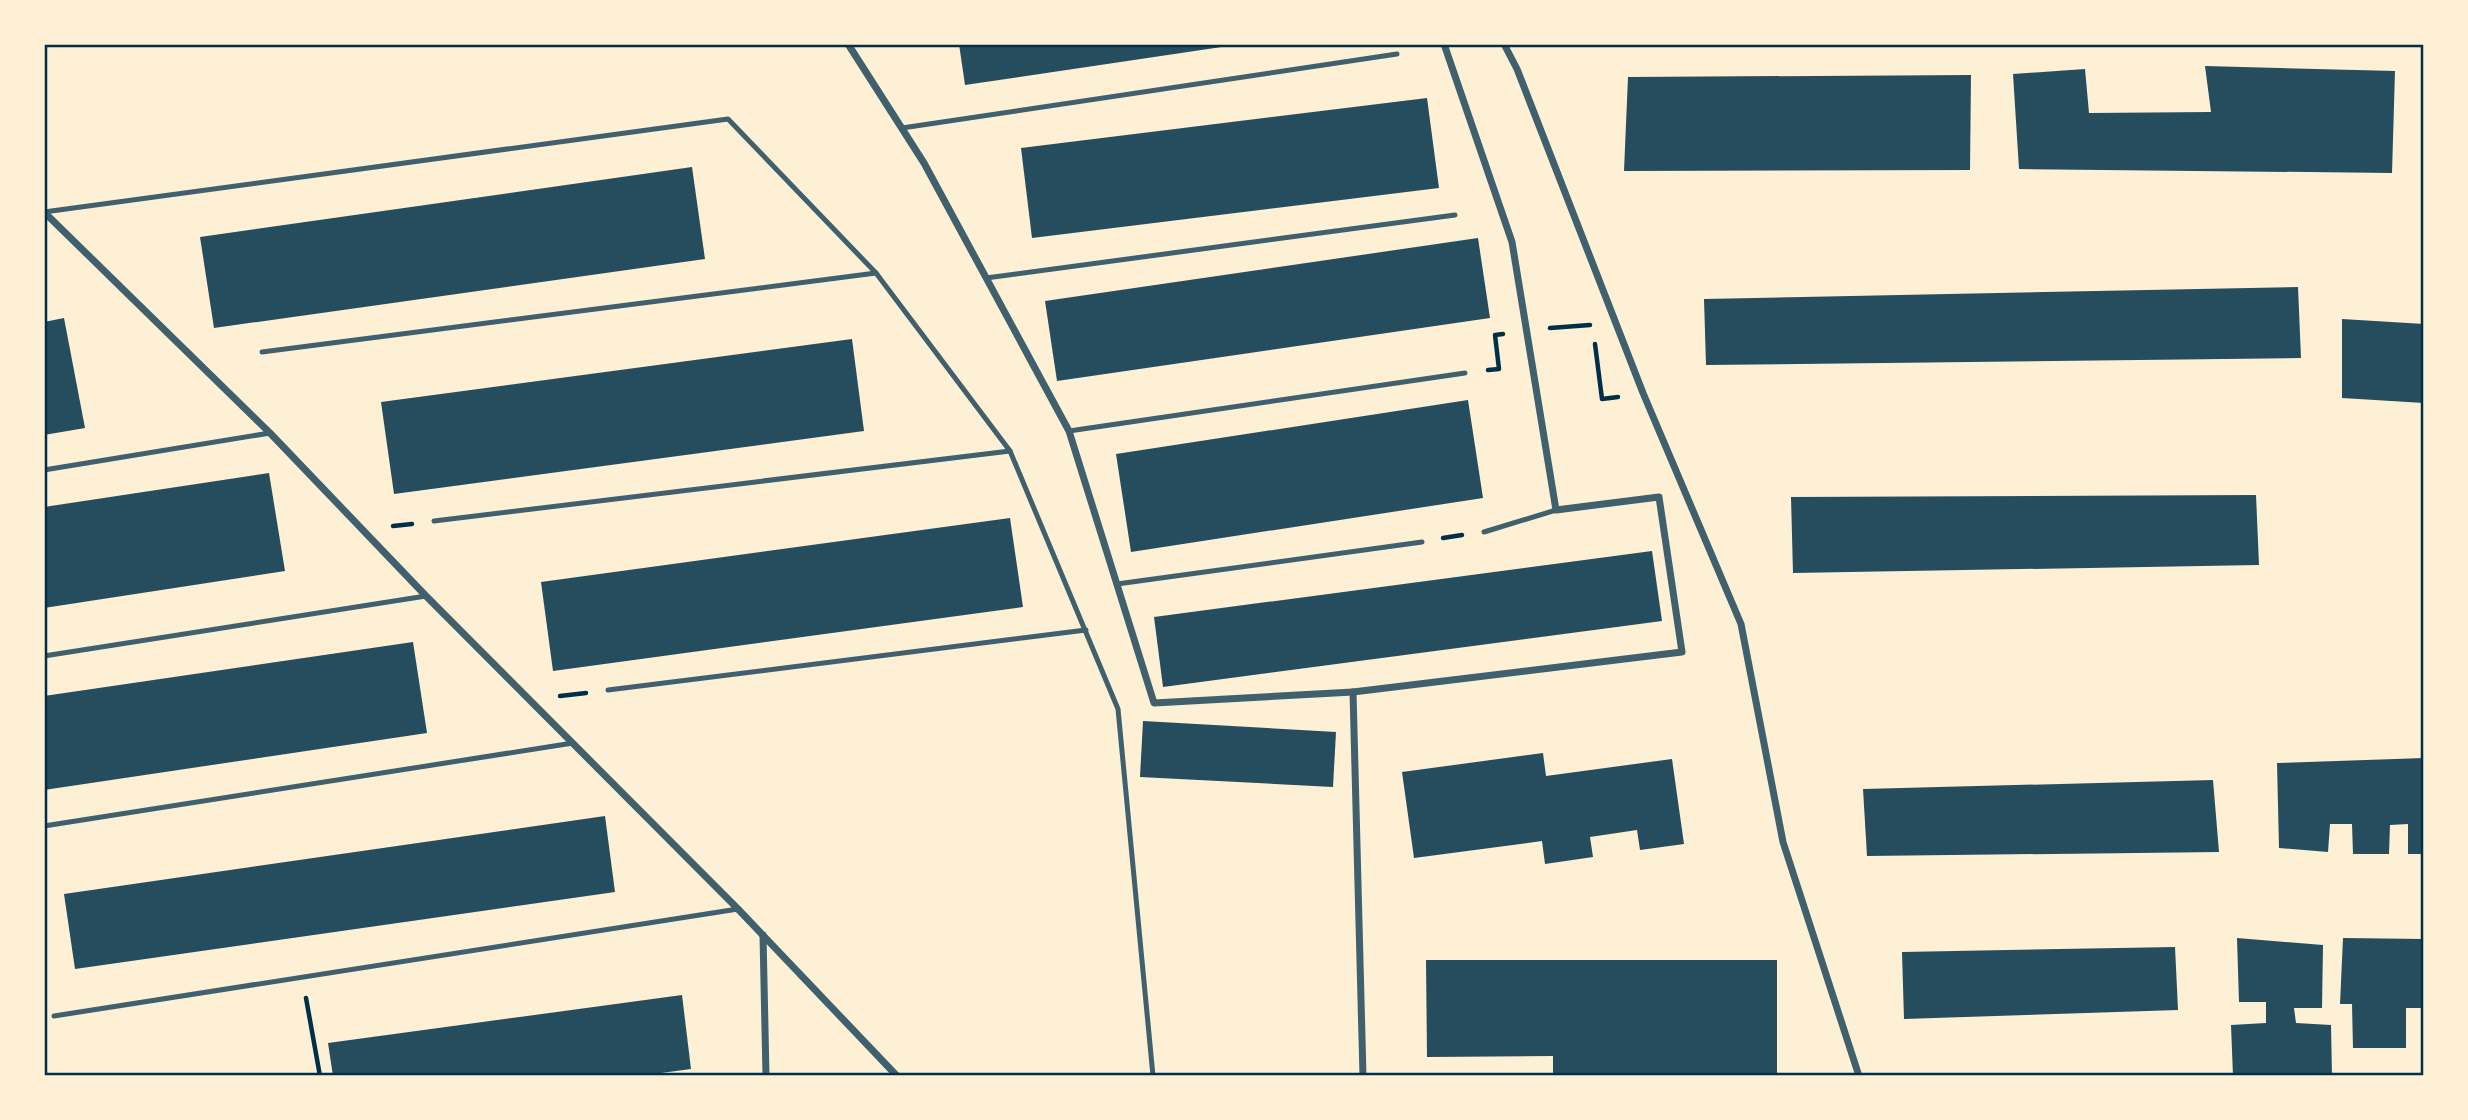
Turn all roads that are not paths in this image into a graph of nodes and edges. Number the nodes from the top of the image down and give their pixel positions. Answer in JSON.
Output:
{"nodes":[{"id":1,"x":848,"y":44,"type":"edge"},
{"id":2,"x":1444,"y":44,"type":"edge"},
{"id":3,"x":1504,"y":44,"type":"edge"},
{"id":4,"x":1397,"y":54,"type":"dead end"},
{"id":5,"x":902,"y":128,"type":"junction"},
{"id":6,"x":44,"y":212,"type":"edge"},
{"id":7,"x":1455,"y":215,"type":"dead end"},
{"id":8,"x":876,"y":273,"type":"junction"},
{"id":9,"x":986,"y":278,"type":"junction"},
{"id":10,"x":262,"y":352,"type":"dead end"},
{"id":11,"x":1465,"y":373,"type":"road end"},
{"id":12,"x":1069,"y":431,"type":"junction"},
{"id":13,"x":270,"y":433,"type":"junction"},
{"id":14,"x":1010,"y":451,"type":"junction"},
{"id":15,"x":44,"y":470,"type":"edge"},
{"id":16,"x":1556,"y":510,"type":"junction"},
{"id":17,"x":434,"y":521,"type":"road end"},
{"id":18,"x":1484,"y":532,"type":"road end"},
{"id":19,"x":1422,"y":542,"type":"road end"},
{"id":20,"x":1117,"y":584,"type":"junction"},
{"id":21,"x":426,"y":596,"type":"junction"},
{"id":22,"x":1086,"y":631,"type":"junction"},
{"id":23,"x":44,"y":656,"type":"edge"},
{"id":24,"x":608,"y":690,"type":"road end"},
{"id":25,"x":1353,"y":692,"type":"junction"},
{"id":26,"x":573,"y":743,"type":"junction"},
{"id":27,"x":44,"y":826,"type":"edge"},
{"id":28,"x":738,"y":909,"type":"junction"},
{"id":29,"x":763,"y":935,"type":"junction"},
{"id":30,"x":54,"y":1016,"type":"dead end"},
{"id":31,"x":766,"y":1076,"type":"edge"},
{"id":32,"x":897,"y":1076,"type":"edge"},
{"id":33,"x":1153,"y":1076,"type":"edge"},
{"id":34,"x":1363,"y":1076,"type":"edge"},
{"id":35,"x":1859,"y":1076,"type":"edge"}],
"edges":[{"from":1,"to":5,"type":"street"},
{"from":2,"to":16,"type":"street"},
{"from":3,"to":35,"type":"street"},
{"from":4,"to":5,"type":"lane"},
{"from":5,"to":9,"type":"street"},
{"from":6,"to":8,"type":"lane"},
{"from":6,"to":13,"type":"street"},
{"from":7,"to":9,"type":"lane"},
{"from":8,"to":10,"type":"lane"},
{"from":8,"to":14,"type":"lane"},
{"from":9,"to":12,"type":"street"},
{"from":11,"to":12,"type":"lane"},
{"from":12,"to":20,"type":"street"},
{"from":13,"to":15,"type":"lane"},
{"from":13,"to":21,"type":"street"},
{"from":14,"to":17,"type":"lane"},
{"from":14,"to":22,"type":"lane"},
{"from":16,"to":18,"type":"lane"},
{"from":16,"to":25,"type":"street"},
{"from":19,"to":20,"type":"lane"},
{"from":20,"to":25,"type":"street"},
{"from":21,"to":23,"type":"lane"},
{"from":21,"to":26,"type":"street"},
{"from":22,"to":24,"type":"lane"},
{"from":22,"to":33,"type":"lane"},
{"from":25,"to":34,"type":"street"},
{"from":26,"to":27,"type":"lane"},
{"from":26,"to":28,"type":"street"},
{"from":28,"to":29,"type":"street"},
{"from":28,"to":30,"type":"lane"},
{"from":29,"to":31,"type":"street"},
{"from":29,"to":32,"type":"street"}]}
